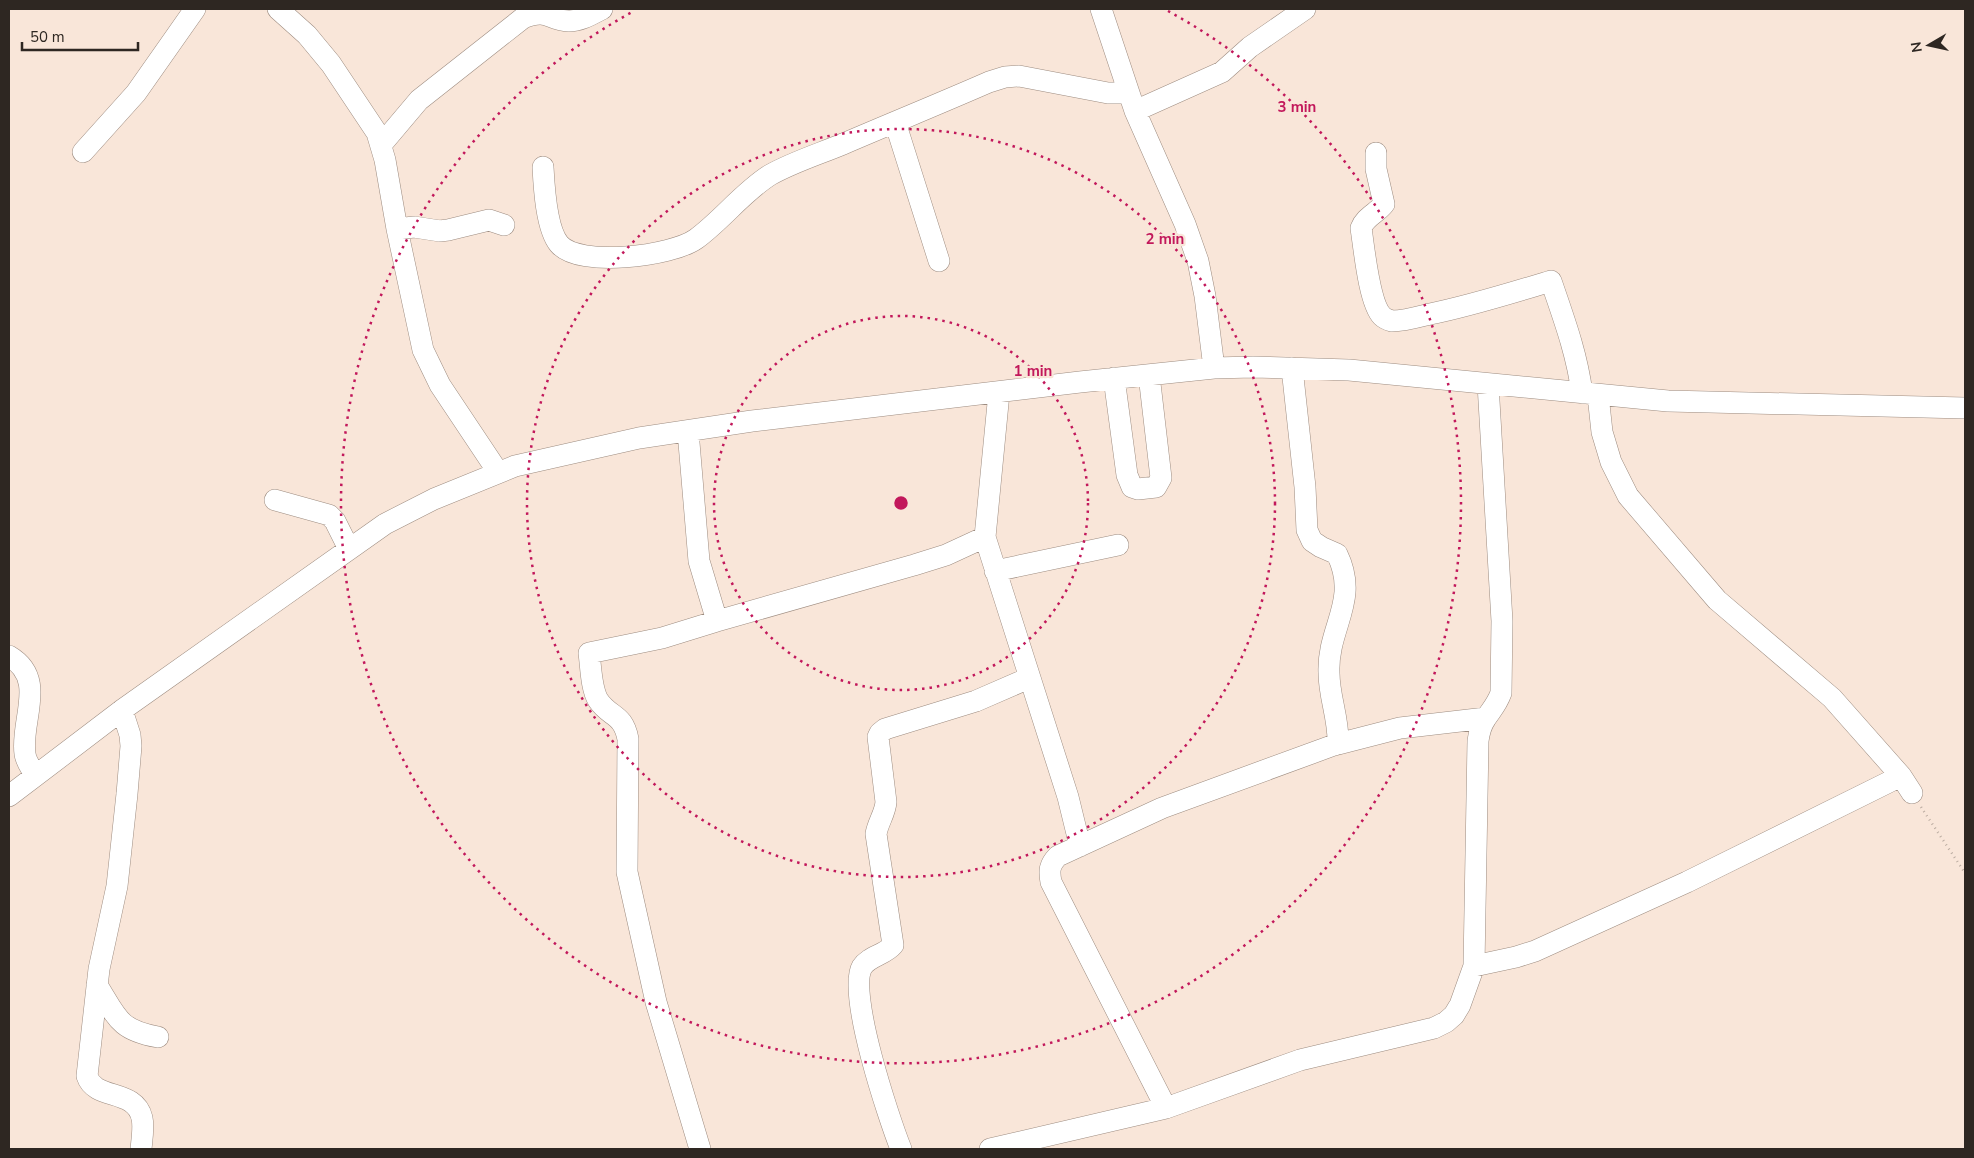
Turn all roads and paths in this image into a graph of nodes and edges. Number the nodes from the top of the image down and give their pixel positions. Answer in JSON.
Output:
{"nodes":[{"id":1,"x":195,"y":9,"type":"edge"},
{"id":2,"x":278,"y":9,"type":"edge"},
{"id":3,"x":602,"y":9,"type":"edge"},
{"id":4,"x":1101,"y":9,"type":"edge"},
{"id":5,"x":1305,"y":9,"type":"edge"},
{"id":6,"x":1132,"y":102,"type":"junction"},
{"id":7,"x":895,"y":122,"type":"junction"},
{"id":8,"x":382,"y":145,"type":"junction"},
{"id":9,"x":83,"y":152,"type":"dead end"},
{"id":10,"x":1376,"y":153,"type":"dead end"},
{"id":11,"x":543,"y":167,"type":"dead end"},
{"id":12,"x":504,"y":225,"type":"dead end"},
{"id":13,"x":397,"y":229,"type":"junction"},
{"id":14,"x":939,"y":261,"type":"dead end"},
{"id":15,"x":1214,"y":368,"type":"junction"},
{"id":16,"x":1292,"y":368,"type":"junction"},
{"id":17,"x":1149,"y":375,"type":"junction"},
{"id":18,"x":1114,"y":378,"type":"junction"},
{"id":19,"x":1488,"y":384,"type":"junction"},
{"id":20,"x":999,"y":393,"type":"junction"},
{"id":21,"x":1590,"y":394,"type":"junction"},
{"id":22,"x":1965,"y":408,"type":"edge"},
{"id":23,"x":688,"y":431,"type":"junction"},
{"id":24,"x":498,"y":472,"type":"junction"},
{"id":25,"x":275,"y":500,"type":"dead end"},
{"id":26,"x":985,"y":537,"type":"junction"},
{"id":27,"x":1118,"y":545,"type":"dead end"},
{"id":28,"x":349,"y":549,"type":"junction"},
{"id":29,"x":995,"y":571,"type":"junction"},
{"id":30,"x":717,"y":620,"type":"junction"},
{"id":31,"x":9,"y":656,"type":"edge"},
{"id":32,"x":1029,"y":678,"type":"junction"},
{"id":33,"x":122,"y":710,"type":"junction"},
{"id":34,"x":1486,"y":718,"type":"junction"},
{"id":35,"x":1338,"y":744,"type":"junction"},
{"id":36,"x":36,"y":775,"type":"junction"},
{"id":37,"x":1906,"y":784,"type":"junction"},
{"id":38,"x":9,"y":796,"type":"edge"},
{"id":39,"x":1080,"y":846,"type":"junction"},
{"id":40,"x":1965,"y":873,"type":"edge"},
{"id":41,"x":1474,"y":966,"type":"junction"},
{"id":42,"x":97,"y":985,"type":"junction"},
{"id":43,"x":158,"y":1037,"type":"dead end"},
{"id":44,"x":1166,"y":1108,"type":"junction"},
{"id":45,"x":998,"y":1148,"type":"edge"},
{"id":46,"x":141,"y":1149,"type":"edge"},
{"id":47,"x":700,"y":1149,"type":"edge"},
{"id":48,"x":901,"y":1149,"type":"edge"}],
"edges":[{"from":1,"to":9,"type":"street"},
{"from":2,"to":8,"type":"street"},
{"from":3,"to":8,"type":"street"},
{"from":4,"to":6,"type":"street"},
{"from":5,"to":6,"type":"street"},
{"from":6,"to":7,"type":"street"},
{"from":6,"to":15,"type":"street"},
{"from":7,"to":11,"type":"street"},
{"from":7,"to":14,"type":"street"},
{"from":8,"to":13,"type":"street"},
{"from":10,"to":21,"type":"street"},
{"from":12,"to":13,"type":"street"},
{"from":13,"to":24,"type":"street"},
{"from":15,"to":16,"type":"street"},
{"from":15,"to":17,"type":"street"},
{"from":16,"to":19,"type":"street"},
{"from":16,"to":35,"type":"street"},
{"from":17,"to":18,"type":"street"},
{"from":17,"to":18,"type":"street"},
{"from":18,"to":20,"type":"street"},
{"from":19,"to":21,"type":"street"},
{"from":19,"to":34,"type":"street"},
{"from":20,"to":23,"type":"street"},
{"from":20,"to":26,"type":"street"},
{"from":21,"to":22,"type":"street"},
{"from":21,"to":37,"type":"street"},
{"from":23,"to":24,"type":"street"},
{"from":23,"to":30,"type":"street"},
{"from":24,"to":28,"type":"street"},
{"from":25,"to":28,"type":"street"},
{"from":26,"to":29,"type":"street"},
{"from":26,"to":30,"type":"street"},
{"from":27,"to":29,"type":"street"},
{"from":28,"to":33,"type":"street"},
{"from":29,"to":32,"type":"street"},
{"from":30,"to":47,"type":"street"},
{"from":31,"to":36,"type":"street"},
{"from":32,"to":39,"type":"street"},
{"from":32,"to":48,"type":"street"},
{"from":33,"to":36,"type":"street"},
{"from":33,"to":42,"type":"street"},
{"from":34,"to":35,"type":"street"},
{"from":34,"to":41,"type":"street"},
{"from":35,"to":39,"type":"street"},
{"from":36,"to":38,"type":"street"},
{"from":37,"to":40,"type":"path"},
{"from":37,"to":41,"type":"street"},
{"from":39,"to":44,"type":"street"},
{"from":41,"to":44,"type":"street"},
{"from":42,"to":43,"type":"street"},
{"from":42,"to":46,"type":"street"},
{"from":44,"to":45,"type":"street"}]}
